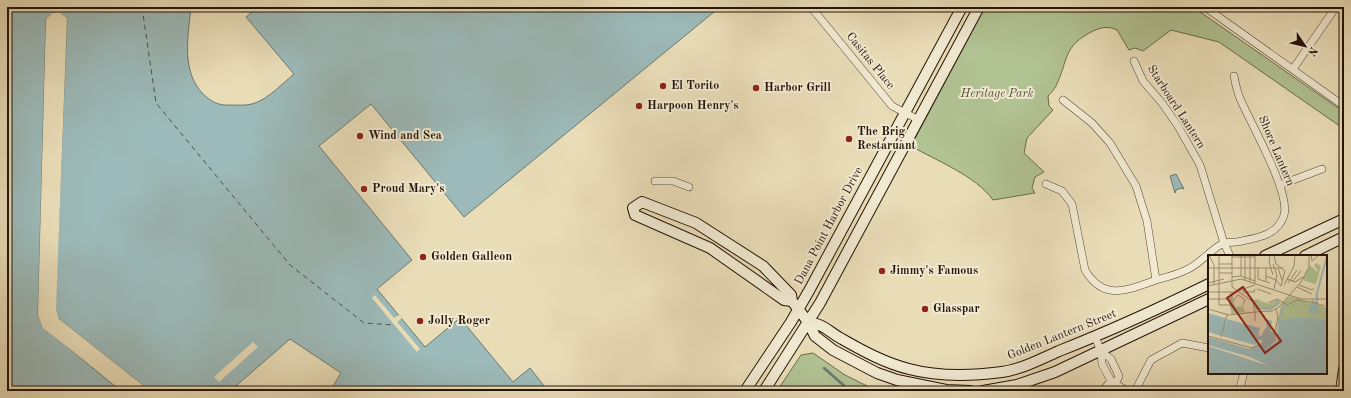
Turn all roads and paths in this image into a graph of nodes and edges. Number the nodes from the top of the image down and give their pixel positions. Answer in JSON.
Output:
{"nodes":[{"id":1,"x":811,"y":7,"type":"edge"},
{"id":2,"x":962,"y":7,"type":"edge"},
{"id":3,"x":979,"y":7,"type":"edge"},
{"id":4,"x":1205,"y":7,"type":"edge"},
{"id":5,"x":1336,"y":7,"type":"edge"},
{"id":6,"x":1134,"y":61,"type":"dead end"},
{"id":7,"x":1293,"y":69,"type":"junction"},
{"id":8,"x":1234,"y":76,"type":"dead end"},
{"id":9,"x":1062,"y":100,"type":"dead end"},
{"id":10,"x":1344,"y":106,"type":"edge"},
{"id":11,"x":905,"y":113,"type":"junction"},
{"id":12,"x":919,"y":120,"type":"junction"},
{"id":13,"x":1322,"y":169,"type":"dead end"},
{"id":14,"x":655,"y":181,"type":"dead end"},
{"id":15,"x":1046,"y":184,"type":"dead end"},
{"id":16,"x":1280,"y":185,"type":"junction"},
{"id":17,"x":689,"y":187,"type":"dead end"},
{"id":18,"x":1344,"y":219,"type":"edge"},
{"id":19,"x":1344,"y":237,"type":"edge"},
{"id":20,"x":721,"y":239,"type":"junction"},
{"id":21,"x":1224,"y":244,"type":"junction"},
{"id":22,"x":712,"y":250,"type":"junction"},
{"id":23,"x":1209,"y":255,"type":"edge"},
{"id":24,"x":1230,"y":255,"type":"edge"},
{"id":25,"x":1267,"y":255,"type":"edge"},
{"id":26,"x":1307,"y":255,"type":"edge"},
{"id":27,"x":1208,"y":256,"type":"edge"},
{"id":28,"x":1156,"y":280,"type":"junction"},
{"id":29,"x":1208,"y":284,"type":"edge"},
{"id":30,"x":1208,"y":299,"type":"edge"},
{"id":31,"x":795,"y":305,"type":"junction"},
{"id":32,"x":808,"y":322,"type":"junction"},
{"id":33,"x":1096,"y":337,"type":"junction"},
{"id":34,"x":1208,"y":348,"type":"edge"},
{"id":35,"x":1102,"y":351,"type":"junction"},
{"id":36,"x":1344,"y":369,"type":"edge"},
{"id":37,"x":1244,"y":374,"type":"edge"},
{"id":38,"x":970,"y":375,"type":"junction"},
{"id":39,"x":1114,"y":382,"type":"junction"},
{"id":40,"x":1016,"y":388,"type":"edge"},
{"id":41,"x":946,"y":390,"type":"junction"},
{"id":42,"x":1001,"y":390,"type":"edge"},
{"id":43,"x":745,"y":391,"type":"edge"},
{"id":44,"x":764,"y":391,"type":"edge"},
{"id":45,"x":970,"y":391,"type":"edge"},
{"id":46,"x":983,"y":391,"type":"edge"},
{"id":47,"x":1102,"y":391,"type":"edge"},
{"id":48,"x":1112,"y":391,"type":"edge"},
{"id":49,"x":1127,"y":391,"type":"edge"},
{"id":50,"x":1135,"y":391,"type":"edge"},
{"id":51,"x":1239,"y":391,"type":"edge"},
{"id":52,"x":1341,"y":391,"type":"edge"}],
"edges":[{"from":1,"to":11,"type":"street","name":"Casitas Place"},
{"from":2,"to":11,"type":"main road","name":"Dana Point Harbor Drive"},
{"from":3,"to":12,"type":"main road"},
{"from":4,"to":7,"type":"street"},
{"from":5,"to":7,"type":"street"},
{"from":6,"to":21,"type":"street","name":"Starboard Lantern"},
{"from":7,"to":10,"type":"street"},
{"from":8,"to":16,"type":"street","name":"Shore Lantern"},
{"from":9,"to":28,"type":"street"},
{"from":11,"to":12,"type":"street","name":"Casitas Place"},
{"from":11,"to":31,"type":"main road","name":"Dana Point Harbor Drive"},
{"from":12,"to":32,"type":"main road"},
{"from":13,"to":16,"type":"street"},
{"from":14,"to":17,"type":"street"},
{"from":15,"to":28,"type":"street"},
{"from":16,"to":21,"type":"street","name":"Shore Lantern"},
{"from":18,"to":25,"type":"main road"},
{"from":19,"to":26,"type":"main road"},
{"from":20,"to":22,"type":"main road"},
{"from":20,"to":22,"type":"main road"},
{"from":20,"to":31,"type":"main road"},
{"from":21,"to":23,"type":"street"},
{"from":21,"to":24,"type":"street","name":"Starboard Lantern"},
{"from":22,"to":31,"type":"main road"},
{"from":27,"to":28,"type":"street"},
{"from":29,"to":33,"type":"main road","name":"Golden Lantern Street"},
{"from":30,"to":35,"type":"main road"},
{"from":31,"to":32,"type":"main road"},
{"from":31,"to":43,"type":"main road","name":"Dana Point Harbor Drive"},
{"from":32,"to":38,"type":"main road","name":"Golden Lantern Street"},
{"from":32,"to":41,"type":"main road"},
{"from":32,"to":44,"type":"main road"},
{"from":33,"to":35,"type":"street"},
{"from":33,"to":38,"type":"main road","name":"Golden Lantern Street"},
{"from":34,"to":50,"type":"street"},
{"from":35,"to":39,"type":"street"},
{"from":35,"to":40,"type":"main road"},
{"from":36,"to":52,"type":"main road"},
{"from":37,"to":51,"type":"street"},
{"from":38,"to":41,"type":"main road"},
{"from":39,"to":47,"type":"street"},
{"from":39,"to":48,"type":"street"},
{"from":39,"to":49,"type":"street"},
{"from":40,"to":42,"type":"main road"},
{"from":41,"to":45,"type":"main road"},
{"from":42,"to":46,"type":"main road"}]}
